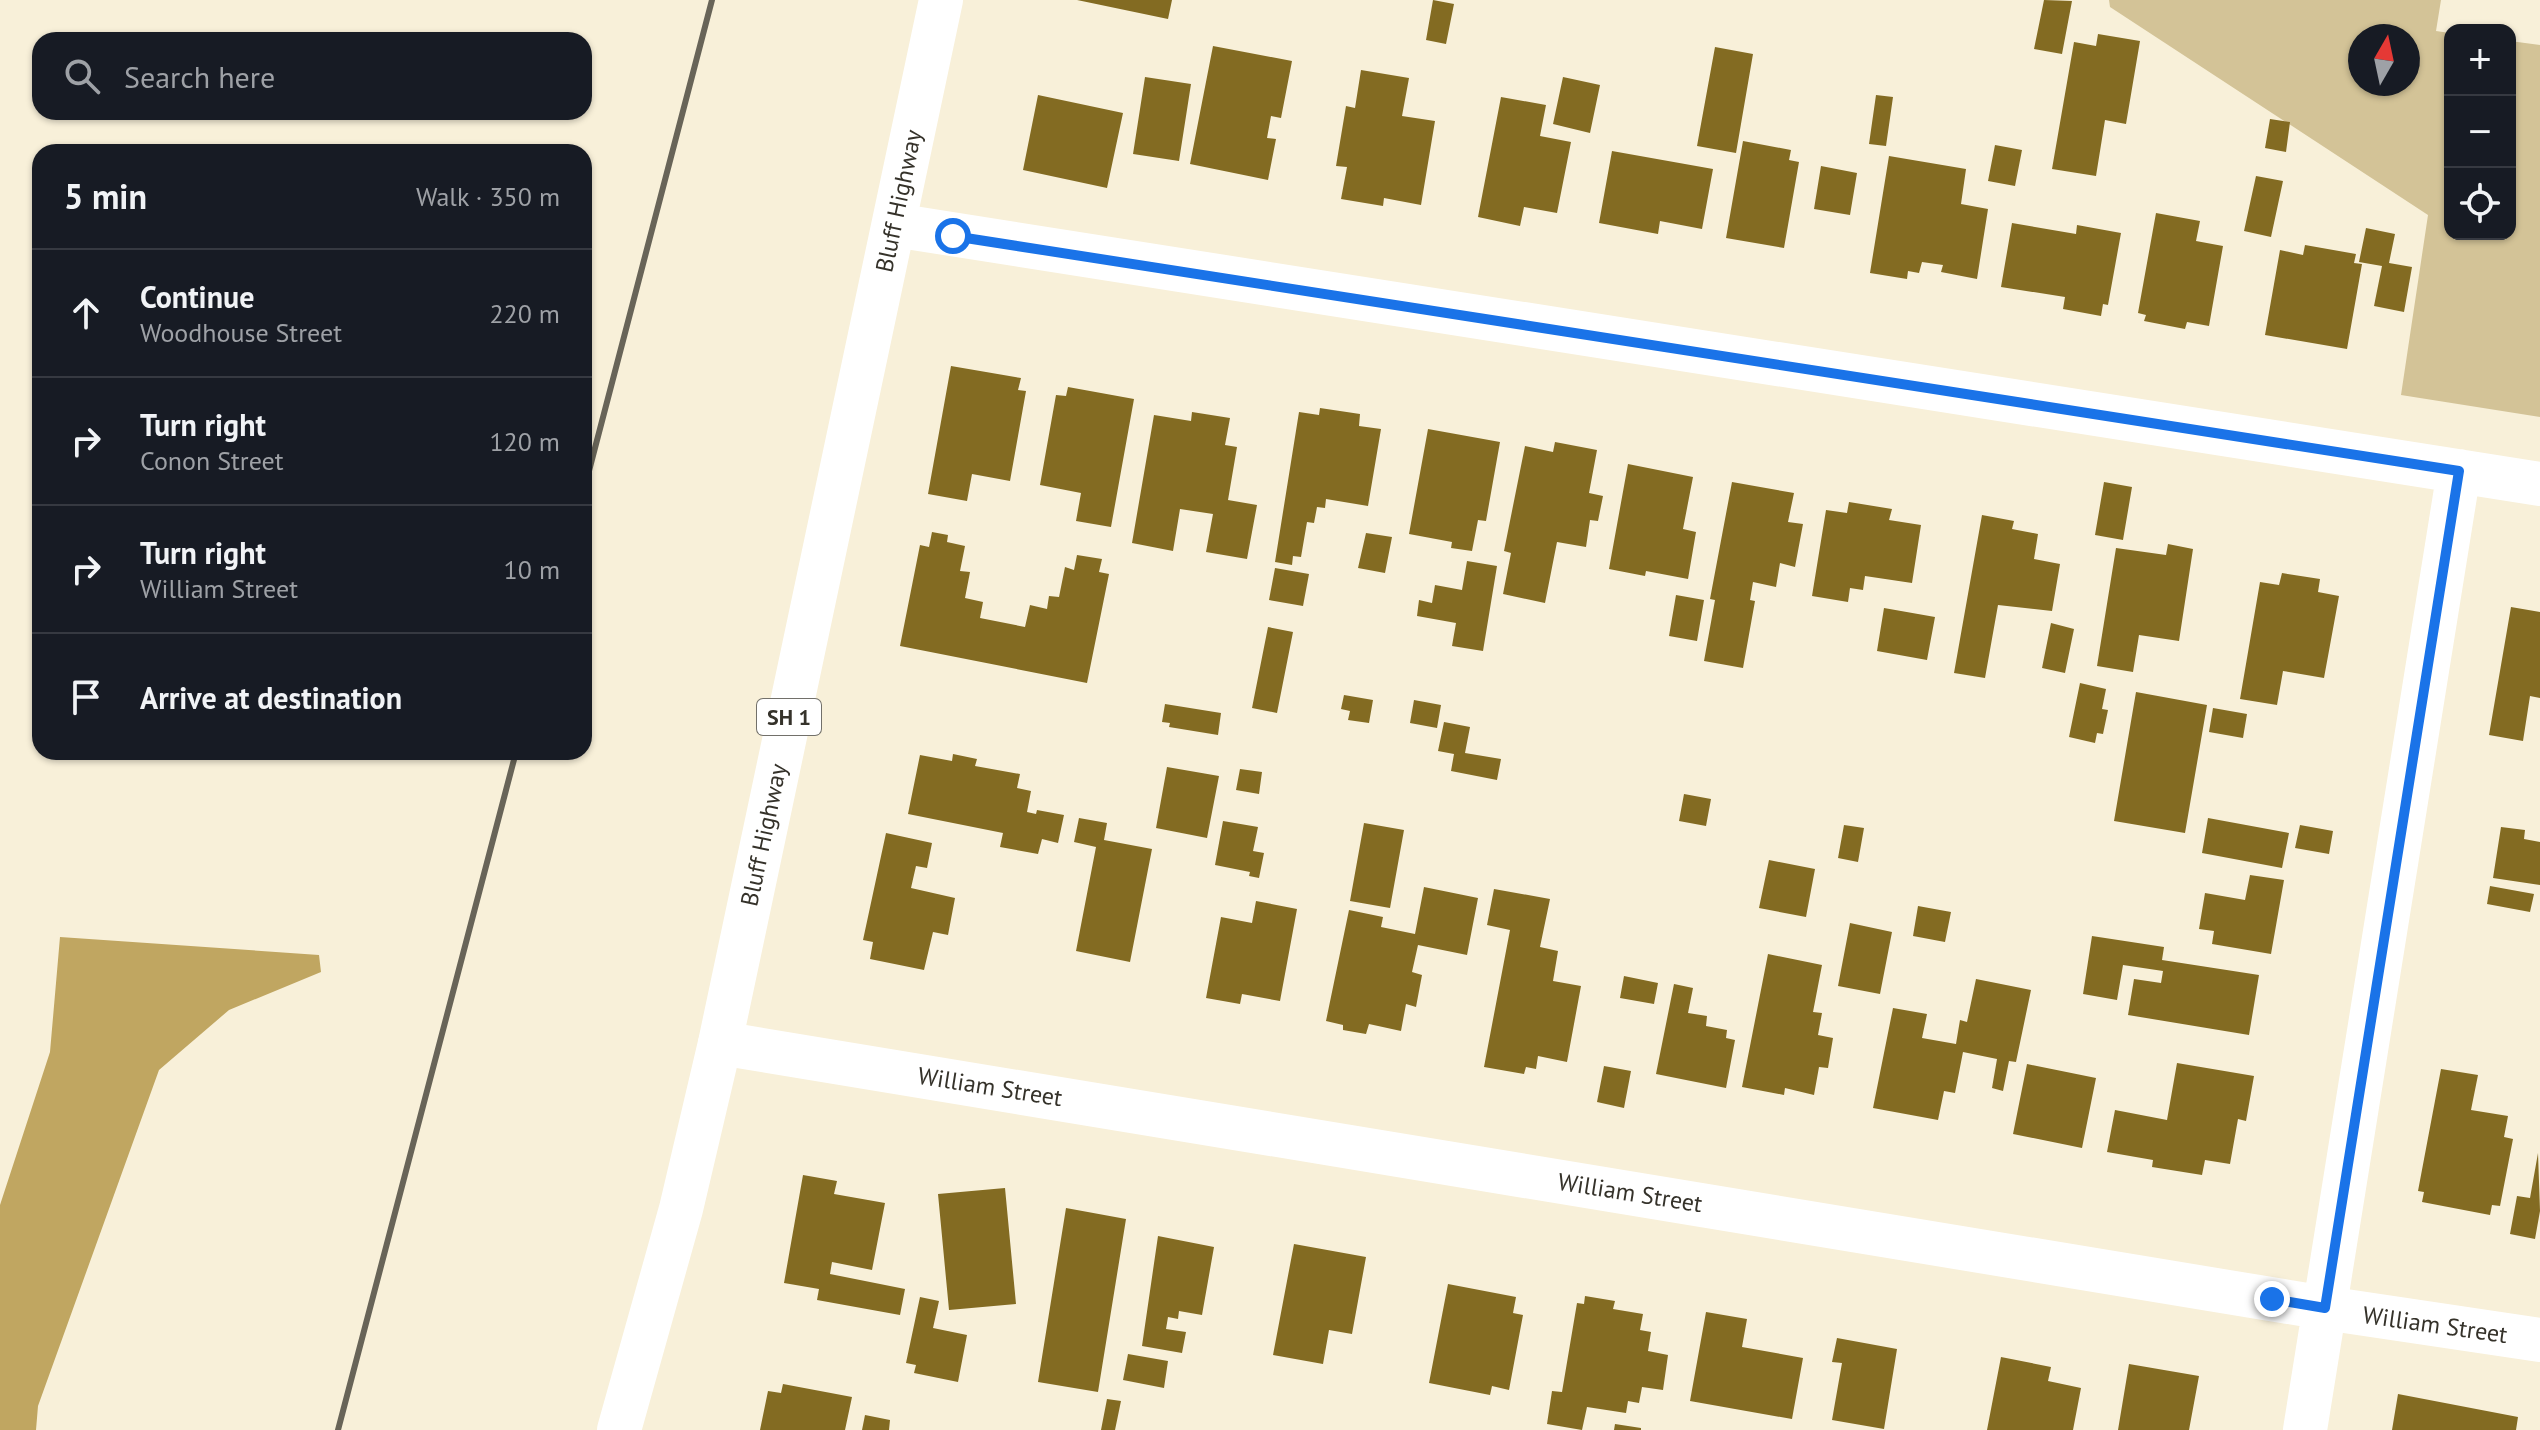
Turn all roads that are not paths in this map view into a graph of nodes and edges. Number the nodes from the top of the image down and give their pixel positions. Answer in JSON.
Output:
{"nodes":[{"id":1,"x":941,"y":0,"type":"edge"},
{"id":2,"x":894,"y":225,"type":"junction"},
{"id":3,"x":2459,"y":471,"type":"junction"},
{"id":4,"x":2540,"y":484,"type":"edge"},
{"id":5,"x":720,"y":1043,"type":"junction"},
{"id":6,"x":2325,"y":1308,"type":"junction"},
{"id":7,"x":2540,"y":1340,"type":"edge"},
{"id":8,"x":619,"y":1430,"type":"edge"},
{"id":9,"x":2305,"y":1430,"type":"edge"}],
"edges":[{"from":1,"to":2,"type":"main road","name":"Bluff Highway","number":"SH 1"},
{"from":2,"to":3,"type":"main road"},
{"from":2,"to":5,"type":"main road","name":"Bluff Highway","number":"SH 1"},
{"from":3,"to":4,"type":"main road"},
{"from":3,"to":6,"type":"main road"},
{"from":5,"to":6,"type":"main road","name":"William Street"},
{"from":5,"to":8,"type":"main road","name":"Bluff Highway","number":"SH 1"},
{"from":6,"to":7,"type":"main road","name":"William Street"},
{"from":6,"to":9,"type":"main road"}]}
